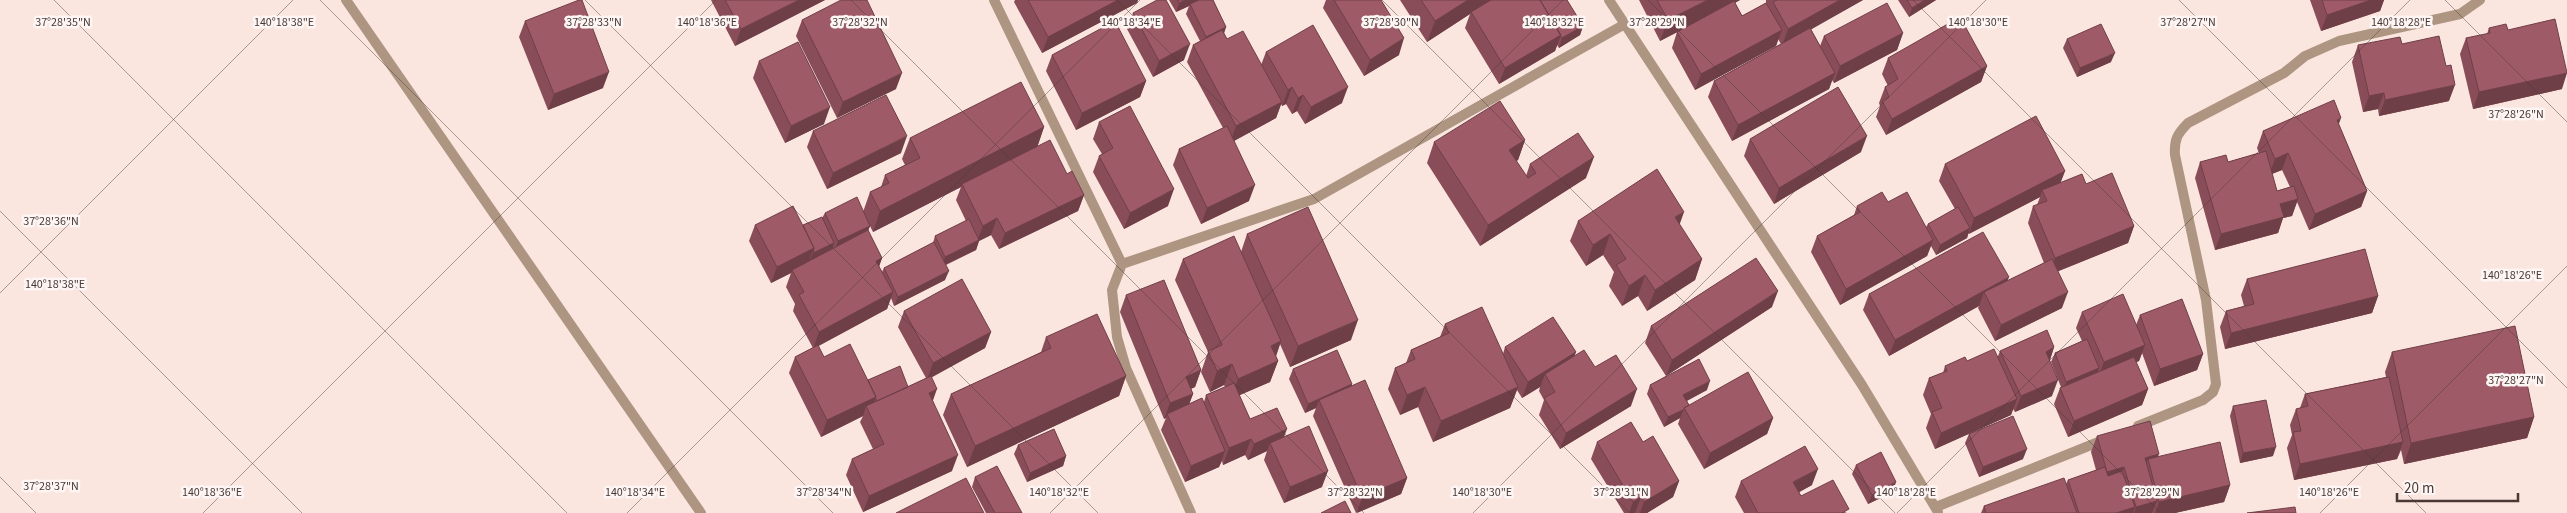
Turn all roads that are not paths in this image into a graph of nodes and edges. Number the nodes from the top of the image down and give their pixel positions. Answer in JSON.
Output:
{"nodes":[{"id":1,"x":346,"y":0,"type":"edge"},
{"id":2,"x":994,"y":0,"type":"edge"},
{"id":3,"x":1609,"y":0,"type":"edge"},
{"id":4,"x":2480,"y":0,"type":"edge"},
{"id":5,"x":1625,"y":24,"type":"junction"},
{"id":6,"x":1122,"y":264,"type":"junction"},
{"id":7,"x":1937,"y":510,"type":"edge"},
{"id":8,"x":701,"y":513,"type":"edge"},
{"id":9,"x":1191,"y":513,"type":"edge"}],
"edges":[{"from":1,"to":8,"type":"street"},
{"from":2,"to":6,"type":"street"},
{"from":3,"to":5,"type":"street"},
{"from":4,"to":7,"type":"street"},
{"from":5,"to":6,"type":"street"},
{"from":5,"to":7,"type":"street"},
{"from":6,"to":9,"type":"street"}]}
